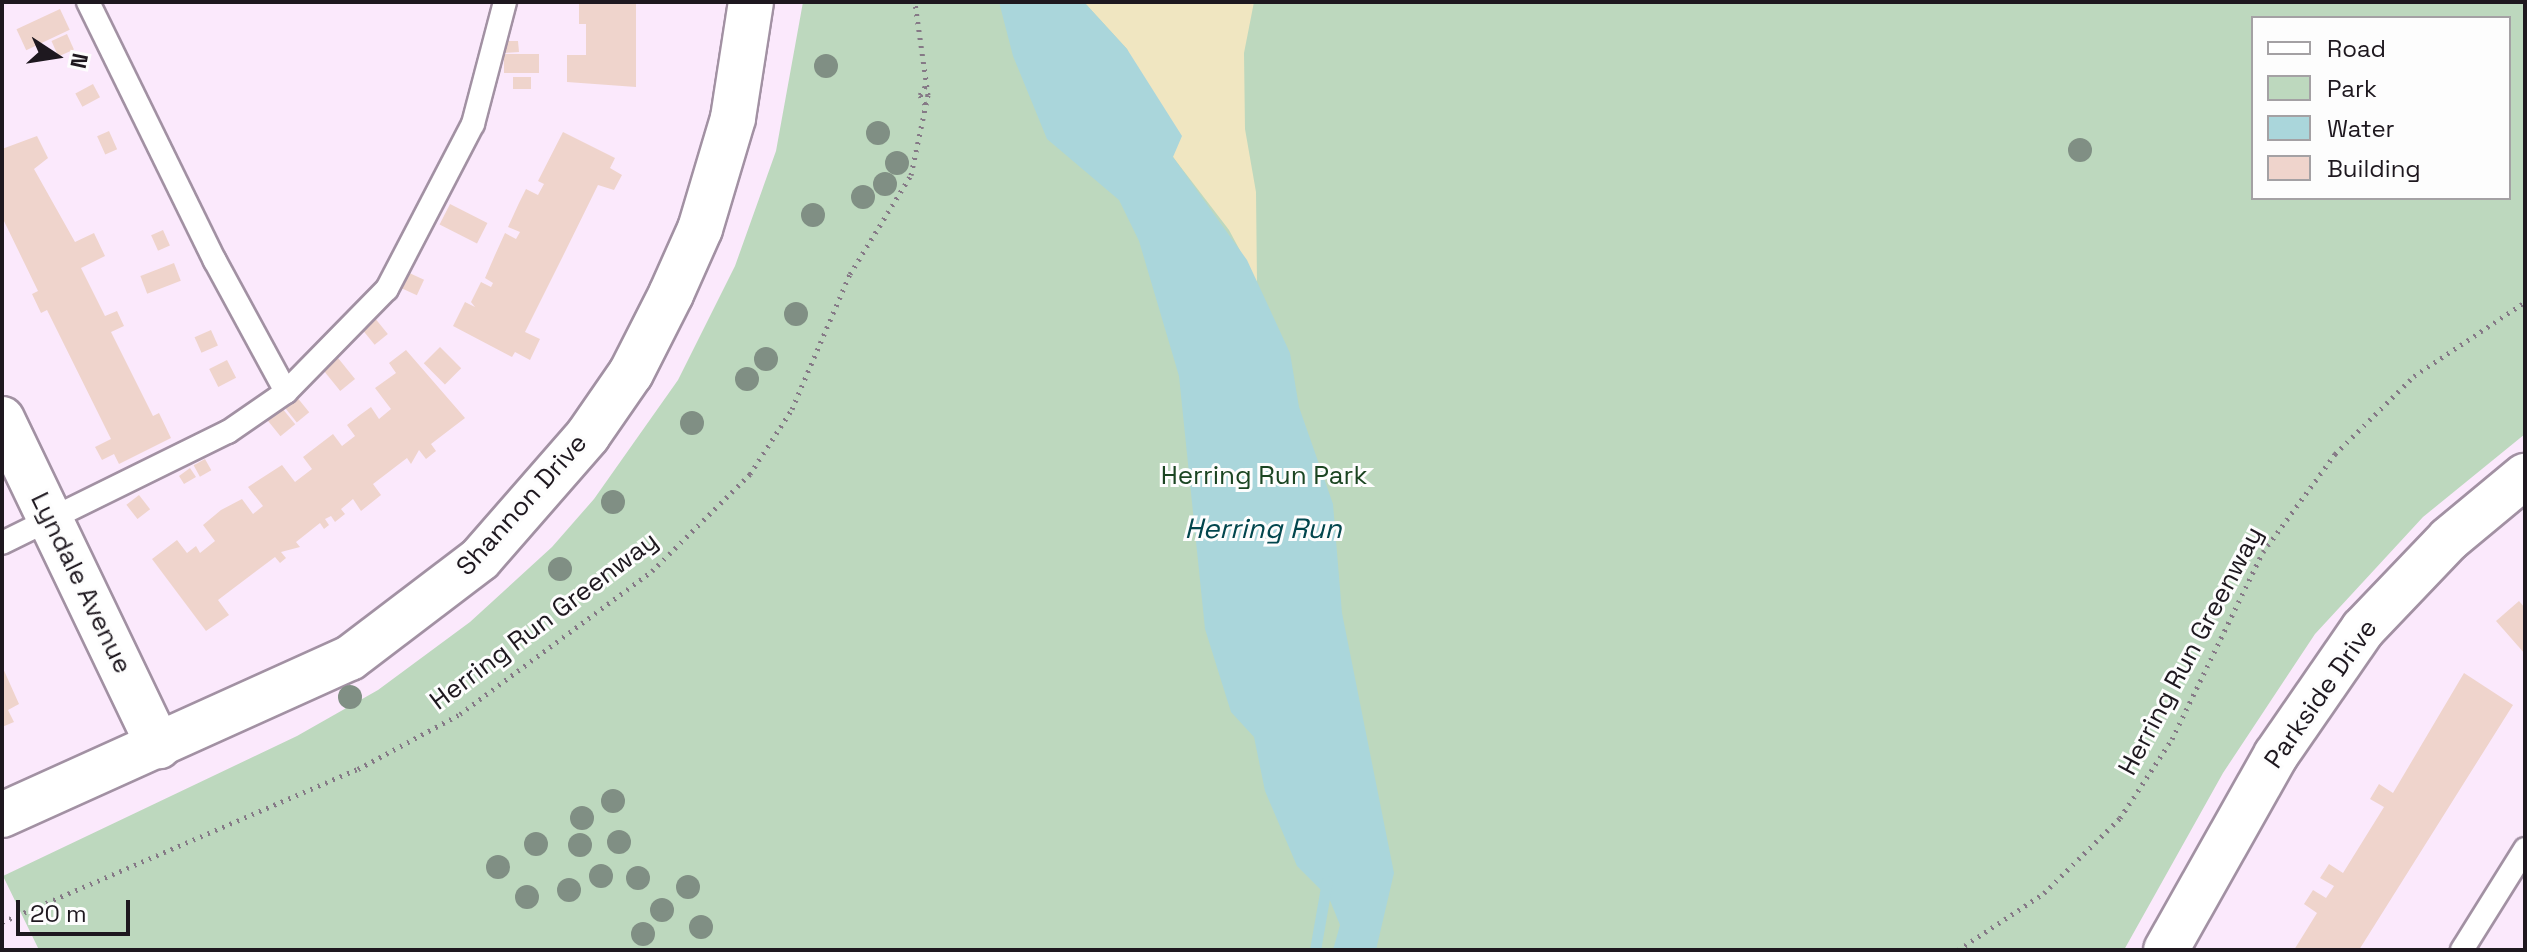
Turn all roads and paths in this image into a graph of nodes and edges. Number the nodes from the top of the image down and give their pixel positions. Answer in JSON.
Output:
{"nodes":[{"id":1,"x":88,"y":2,"type":"edge"},
{"id":2,"x":505,"y":2,"type":"edge"},
{"id":3,"x":751,"y":2,"type":"edge"},
{"id":4,"x":915,"y":2,"type":"edge"},
{"id":5,"x":2525,"y":302,"type":"edge"},
{"id":6,"x":286,"y":392,"type":"junction"},
{"id":7,"x":2,"y":419,"type":"edge"},
{"id":8,"x":2525,"y":476,"type":"edge"},
{"id":9,"x":51,"y":522,"type":"junction"},
{"id":10,"x":2,"y":543,"type":"edge"},
{"id":11,"x":159,"y":746,"type":"junction"},
{"id":12,"x":2,"y":815,"type":"edge"},
{"id":13,"x":2525,"y":849,"type":"edge"},
{"id":14,"x":2,"y":922,"type":"edge"},
{"id":15,"x":1958,"y":950,"type":"edge"},
{"id":16,"x":2166,"y":950,"type":"edge"},
{"id":17,"x":2462,"y":950,"type":"edge"}],
"edges":[{"from":1,"to":6,"type":"lane"},
{"from":2,"to":6,"type":"lane"},
{"from":3,"to":11,"type":"street","name":"Shannon Drive"},
{"from":4,"to":14,"type":"path","name":"Herring Run Greenway"},
{"from":5,"to":15,"type":"path","name":"Herring Run Greenway"},
{"from":6,"to":9,"type":"lane"},
{"from":7,"to":9,"type":"street","name":"Lyndale Avenue"},
{"from":8,"to":16,"type":"street","name":"Parkside Drive"},
{"from":9,"to":10,"type":"lane"},
{"from":9,"to":11,"type":"street","name":"Lyndale Avenue"},
{"from":11,"to":12,"type":"street","name":"Shannon Drive"},
{"from":13,"to":17,"type":"lane"}]}
